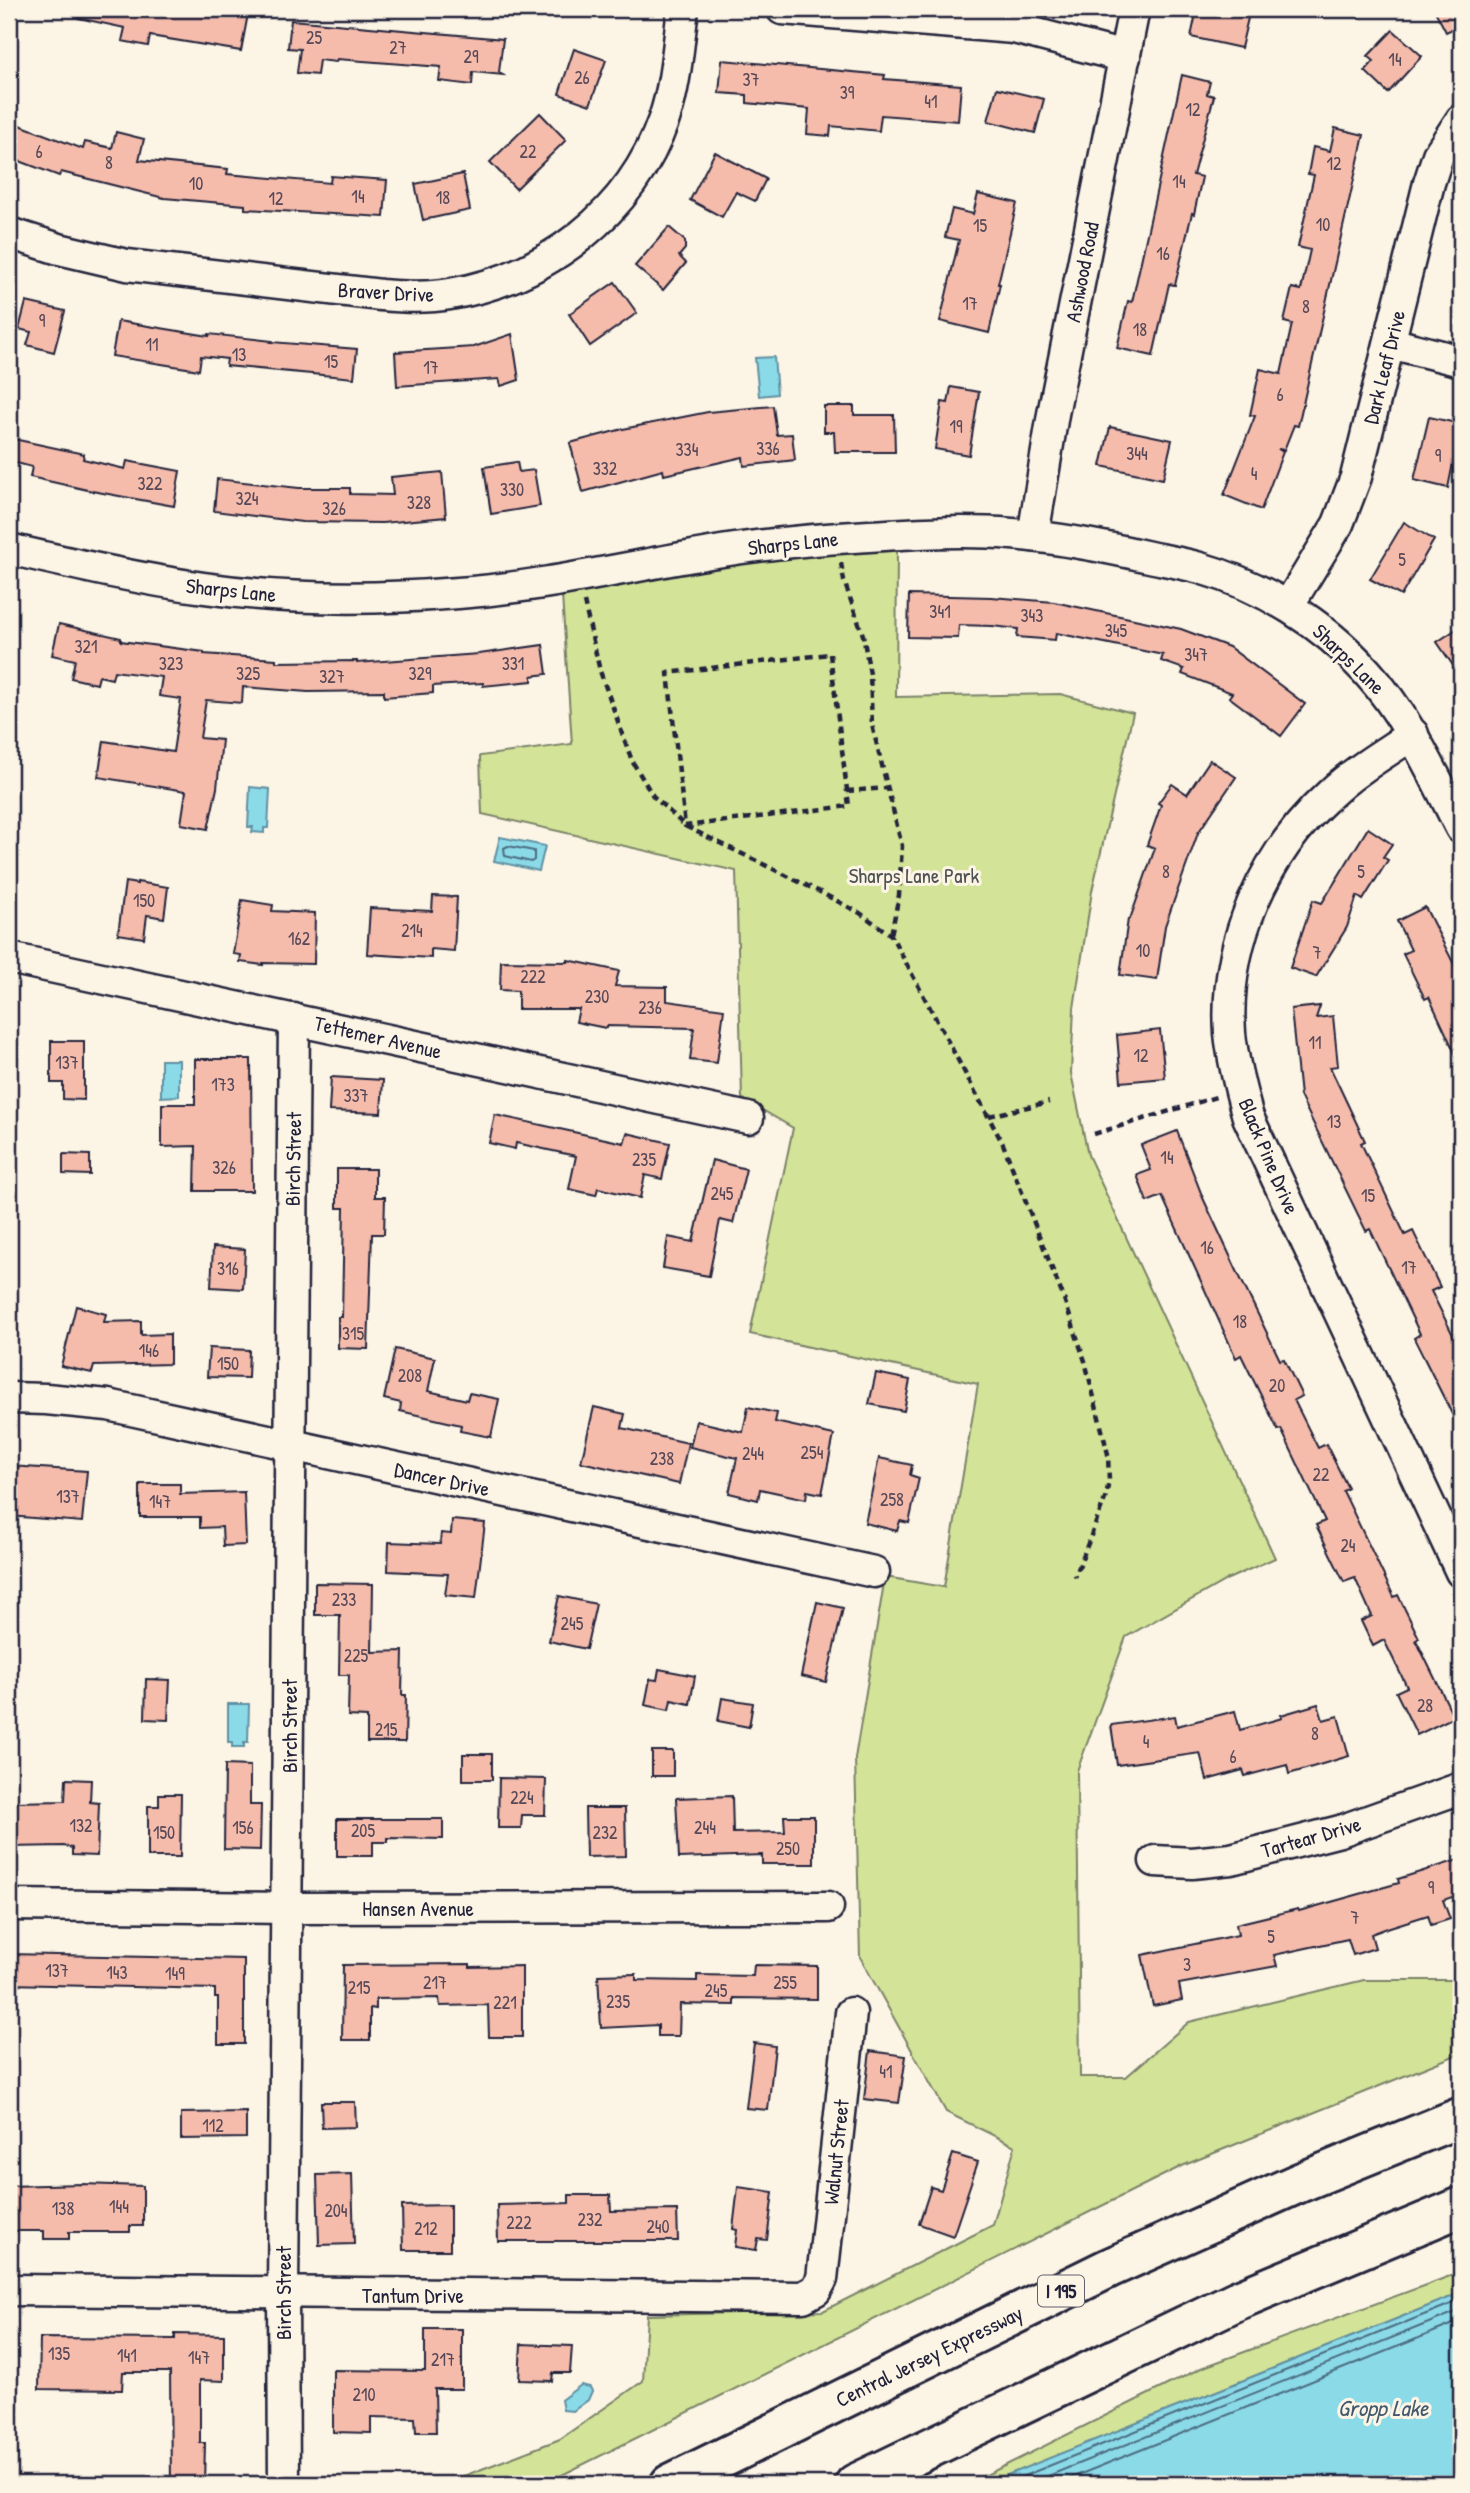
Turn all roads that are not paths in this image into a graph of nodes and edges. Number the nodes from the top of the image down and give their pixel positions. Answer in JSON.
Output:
{"nodes":[{"id":1,"x":683,"y":9,"type":"edge"},
{"id":2,"x":782,"y":9,"type":"edge"},
{"id":3,"x":1134,"y":9,"type":"edge"},
{"id":4,"x":1125,"y":57,"type":"junction"},
{"id":5,"x":1461,"y":120,"type":"edge"},
{"id":6,"x":9,"y":233,"type":"edge"},
{"id":7,"x":1390,"y":344,"type":"junction"},
{"id":8,"x":1461,"y":361,"type":"edge"},
{"id":9,"x":1033,"y":536,"type":"junction"},
{"id":10,"x":9,"y":549,"type":"edge"},
{"id":11,"x":1288,"y":606,"type":"junction"},
{"id":12,"x":1413,"y":734,"type":"junction"},
{"id":13,"x":1461,"y":828,"type":"edge"},
{"id":14,"x":9,"y":957,"type":"edge"},
{"id":15,"x":294,"y":1019,"type":"junction"},
{"id":16,"x":748,"y":1118,"type":"dead end"},
{"id":17,"x":9,"y":1398,"type":"edge"},
{"id":18,"x":290,"y":1446,"type":"junction"},
{"id":19,"x":874,"y":1572,"type":"dead end"},
{"id":20,"x":1461,"y":1572,"type":"edge"},
{"id":21,"x":1461,"y":1788,"type":"edge"},
{"id":22,"x":1156,"y":1861,"type":"dead end"},
{"id":23,"x":9,"y":1905,"type":"edge"},
{"id":24,"x":288,"y":1908,"type":"junction"},
{"id":25,"x":828,"y":1908,"type":"dead end"},
{"id":26,"x":851,"y":2012,"type":"dead end"},
{"id":27,"x":1461,"y":2118,"type":"edge"},
{"id":28,"x":1461,"y":2207,"type":"edge"},
{"id":29,"x":9,"y":2290,"type":"edge"},
{"id":30,"x":816,"y":2290,"type":"joint"},
{"id":31,"x":283,"y":2293,"type":"junction"},
{"id":32,"x":284,"y":2484,"type":"edge"},
{"id":33,"x":670,"y":2484,"type":"edge"},
{"id":34,"x":855,"y":2484,"type":"edge"}],
"edges":[{"from":1,"to":6,"type":"street","name":"Braver Drive"},
{"from":2,"to":4,"type":"street"},
{"from":3,"to":4,"type":"street","name":"Ashwood Road"},
{"from":4,"to":9,"type":"street","name":"Ashwood Road"},
{"from":5,"to":7,"type":"street","name":"Dark Leaf Drive"},
{"from":7,"to":8,"type":"street"},
{"from":7,"to":11,"type":"street","name":"Dark Leaf Drive"},
{"from":9,"to":10,"type":"street","name":"Sharps Lane"},
{"from":9,"to":11,"type":"street","name":"Sharps Lane"},
{"from":11,"to":12,"type":"street","name":"Sharps Lane"},
{"from":12,"to":13,"type":"street","name":"Sharps Lane"},
{"from":12,"to":20,"type":"street","name":"Black Pine Drive"},
{"from":14,"to":15,"type":"street","name":"Tettemer Avenue"},
{"from":15,"to":16,"type":"street","name":"Tettemer Avenue"},
{"from":15,"to":18,"type":"street","name":"Birch Street"},
{"from":17,"to":18,"type":"street","name":"Dancer Drive"},
{"from":18,"to":19,"type":"street","name":"Dancer Drive"},
{"from":18,"to":24,"type":"street","name":"Birch Street"},
{"from":21,"to":22,"type":"street","name":"Tartear Drive"},
{"from":23,"to":24,"type":"street","name":"Hansen Avenue"},
{"from":24,"to":25,"type":"street","name":"Hansen Avenue"},
{"from":24,"to":31,"type":"street","name":"Birch Street"},
{"from":26,"to":30,"type":"street","name":"Walnut Street"},
{"from":27,"to":33,"type":"highway","name":"Central Jersey Expressway","number":"I 195"},
{"from":28,"to":34,"type":"highway"},
{"from":29,"to":31,"type":"street","name":"Tantum Drive"},
{"from":30,"to":31,"type":"street","name":"Tantum Drive"},
{"from":31,"to":32,"type":"street","name":"Birch Street"}]}
